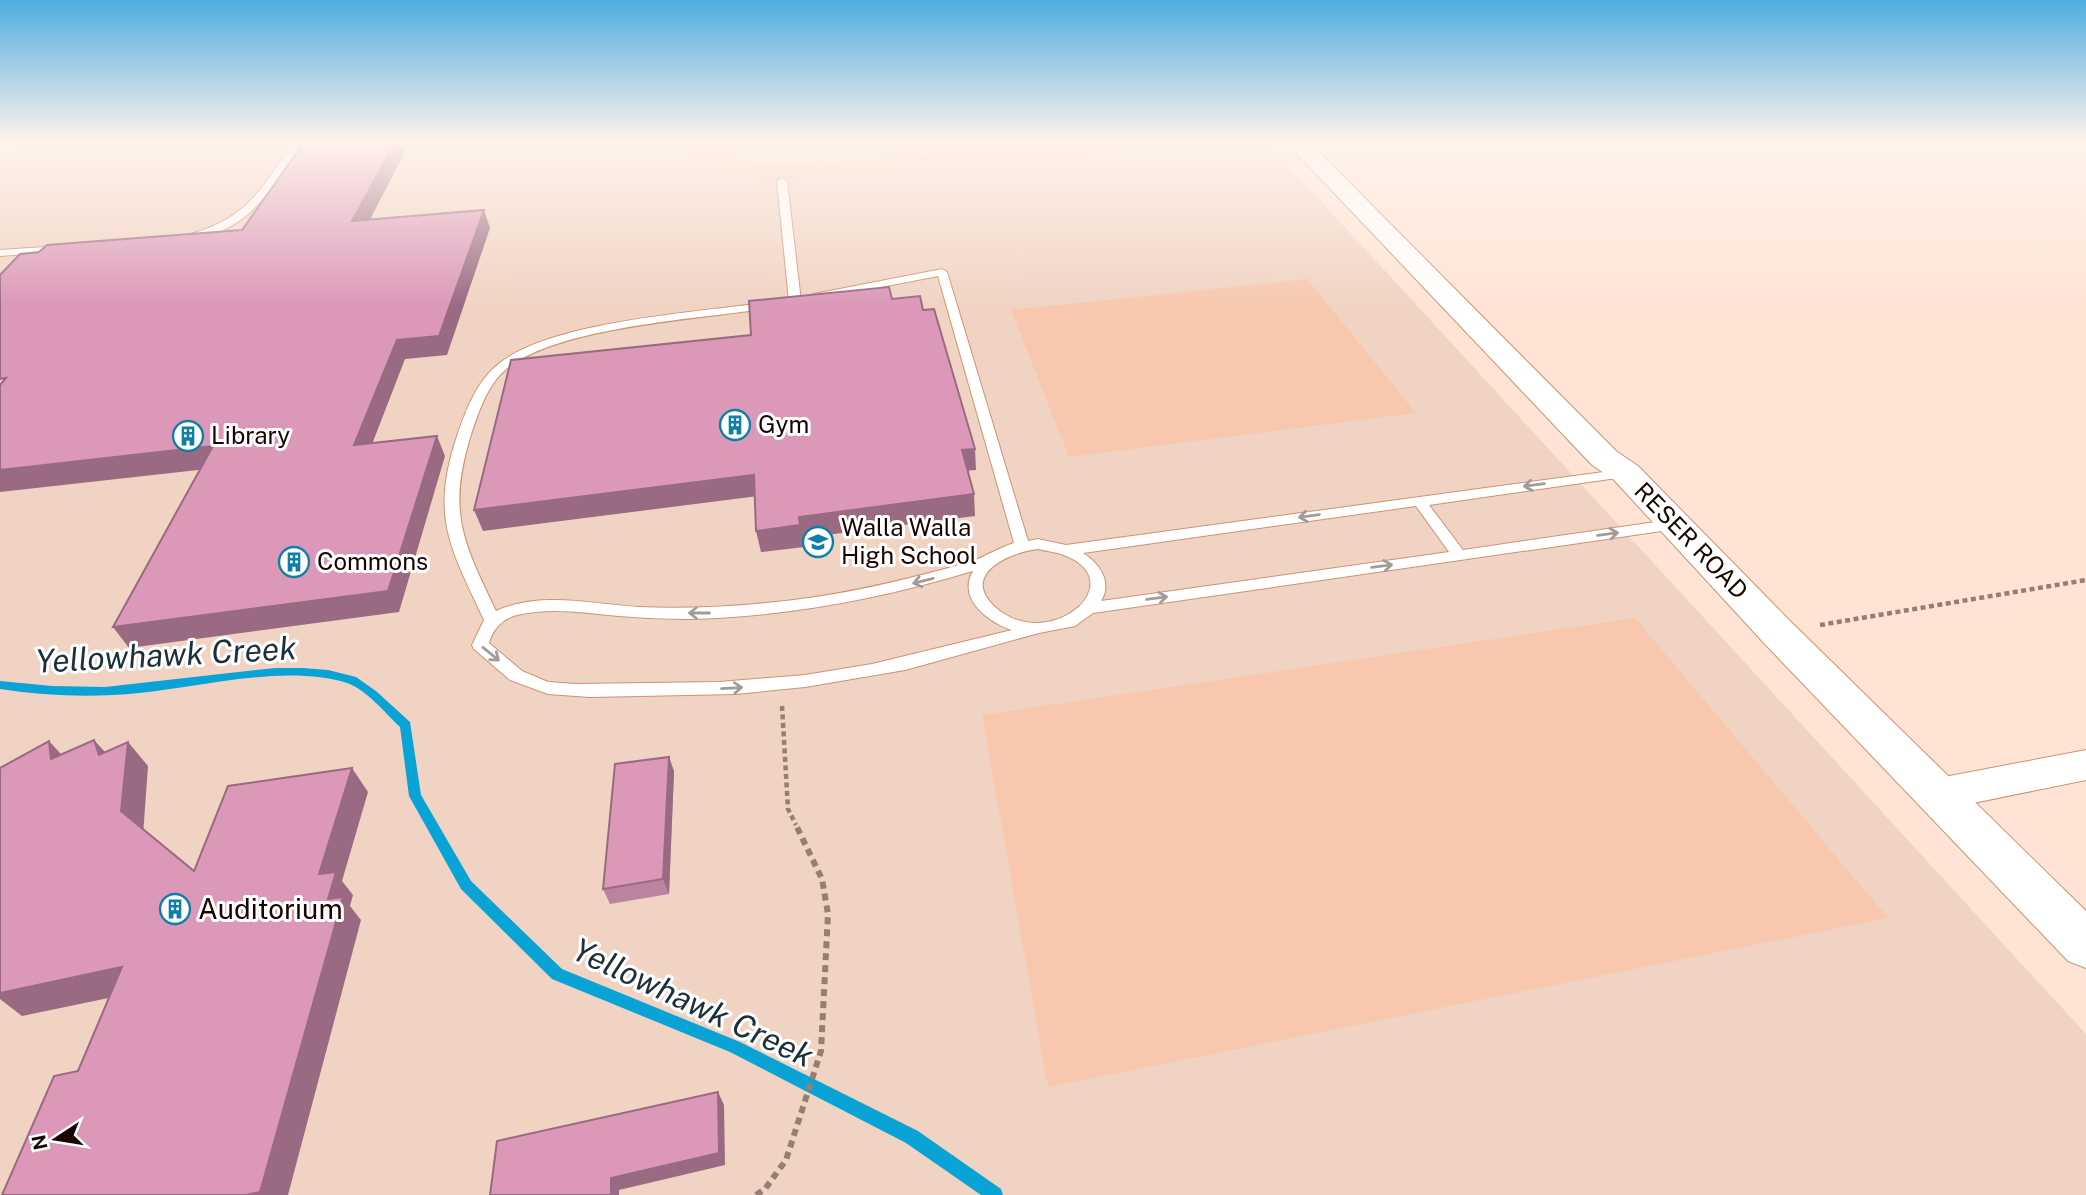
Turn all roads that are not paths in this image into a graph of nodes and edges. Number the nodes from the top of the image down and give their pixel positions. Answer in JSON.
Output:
{"nodes":[{"id":1,"x":260,"y":196,"type":"edge"},
{"id":2,"x":784,"y":196,"type":"edge"},
{"id":3,"x":1349,"y":196,"type":"edge"},
{"id":4,"x":178,"y":239,"type":"edge"},
{"id":5,"x":69,"y":248,"type":"edge"},
{"id":6,"x":0,"y":253,"type":"edge"},
{"id":7,"x":795,"y":300,"type":"junction"},
{"id":8,"x":1626,"y":472,"type":"junction"},
{"id":9,"x":1419,"y":501,"type":"junction"},
{"id":10,"x":1676,"y":524,"type":"junction"},
{"id":11,"x":1022,"y":546,"type":"junction"},
{"id":12,"x":1068,"y":550,"type":"junction"},
{"id":13,"x":1459,"y":555,"type":"junction"},
{"id":14,"x":989,"y":561,"type":"junction"},
{"id":15,"x":1090,"y":608,"type":"junction"},
{"id":16,"x":492,"y":620,"type":"junction"},
{"id":17,"x":1037,"y":628,"type":"junction"},
{"id":18,"x":2086,"y":765,"type":"edge"},
{"id":19,"x":1939,"y":794,"type":"junction"},
{"id":20,"x":2086,"y":944,"type":"edge"}],
"edges":[{"from":1,"to":4,"type":"lane"},
{"from":2,"to":7,"type":"lane"},
{"from":3,"to":8,"type":"main road","name":"RESER ROAD"},
{"from":5,"to":6,"type":"lane"},
{"from":7,"to":11,"type":"lane"},
{"from":7,"to":16,"type":"lane"},
{"from":8,"to":9,"type":"lane","one_way":true},
{"from":8,"to":10,"type":"main road","name":"RESER ROAD"},
{"from":9,"to":12,"type":"lane","one_way":true},
{"from":9,"to":13,"type":"lane"},
{"from":13,"to":10,"type":"lane","one_way":true},
{"from":10,"to":19,"type":"main road","name":"RESER ROAD"},
{"from":11,"to":12,"type":"lane"},
{"from":11,"to":14,"type":"lane"},
{"from":12,"to":15,"type":"lane"},
{"from":15,"to":13,"type":"lane","one_way":true},
{"from":14,"to":16,"type":"lane","one_way":true},
{"from":14,"to":17,"type":"lane"},
{"from":15,"to":17,"type":"lane"},
{"from":16,"to":17,"type":"lane","one_way":true},
{"from":18,"to":19,"type":"street"},
{"from":19,"to":20,"type":"main road","name":"RESER ROAD"}]}
